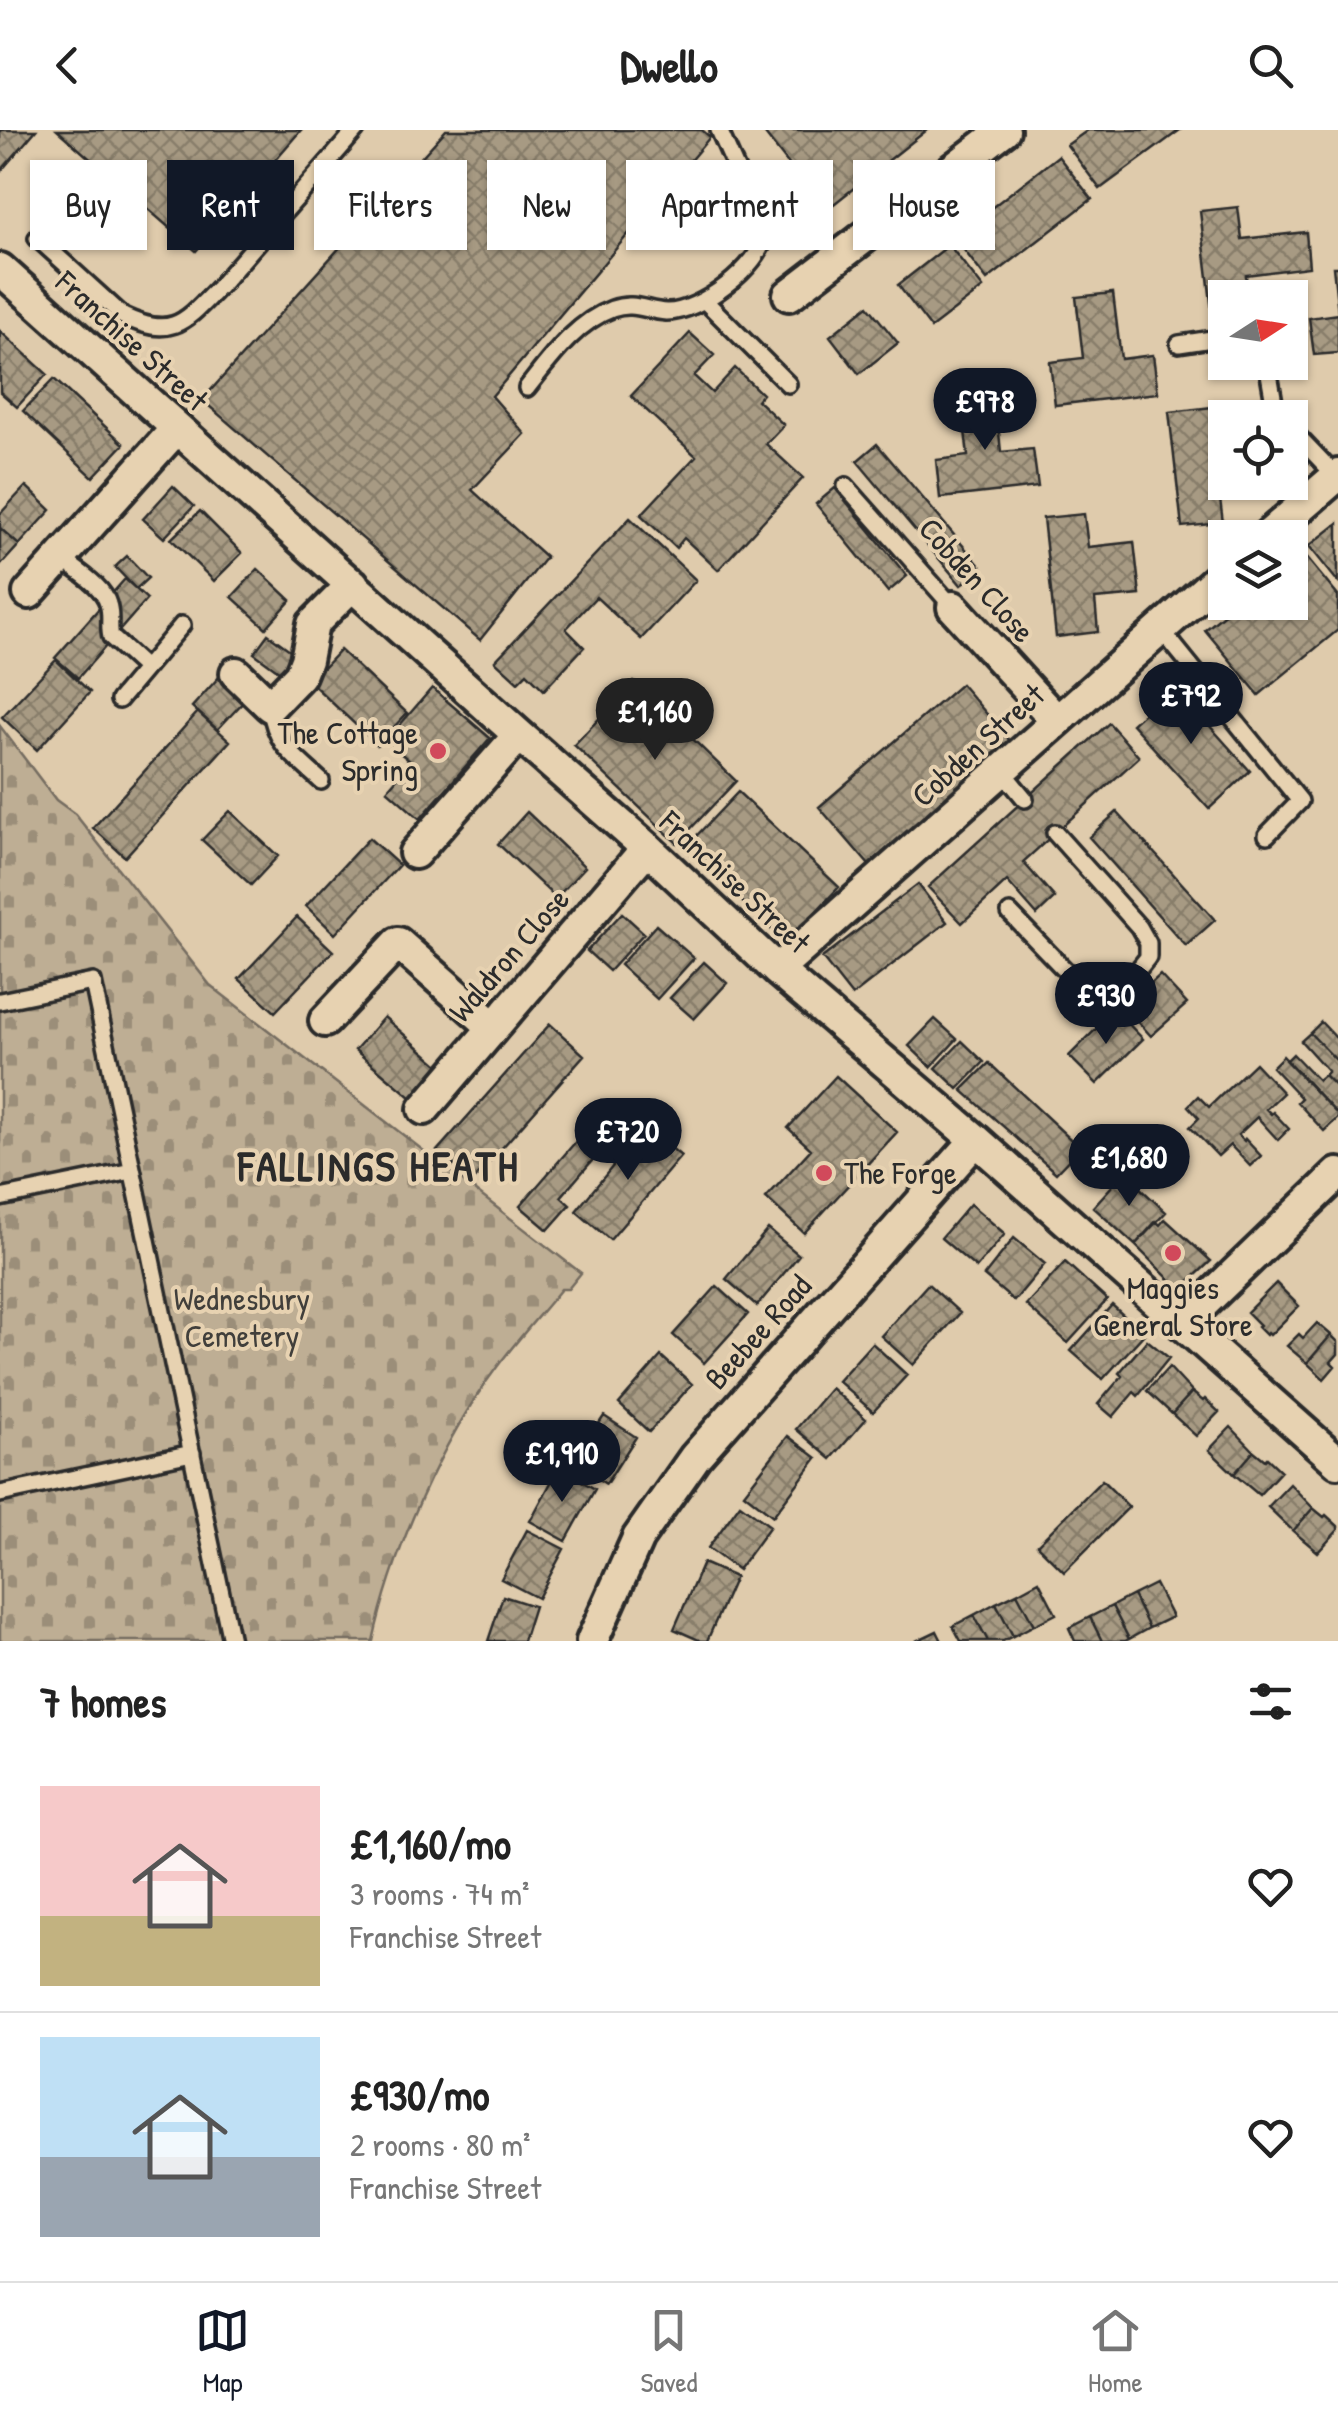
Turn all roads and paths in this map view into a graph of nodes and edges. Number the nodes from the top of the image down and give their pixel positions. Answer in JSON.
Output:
{"nodes":[{"id":1,"x":356,"y":130,"type":"edge"},
{"id":2,"x":719,"y":130,"type":"edge"},
{"id":3,"x":1004,"y":130,"type":"edge"},
{"id":4,"x":50,"y":250,"type":"edge"},
{"id":5,"x":0,"y":269,"type":"edge"},
{"id":6,"x":789,"y":295,"type":"dead end"},
{"id":7,"x":705,"y":301,"type":"junction"},
{"id":8,"x":1208,"y":340,"type":"edge"},
{"id":9,"x":1179,"y":344,"type":"dead end"},
{"id":10,"x":788,"y":384,"type":"dead end"},
{"id":11,"x":527,"y":388,"type":"dead end"},
{"id":12,"x":176,"y":429,"type":"junction"},
{"id":13,"x":1308,"y":446,"type":"edge"},
{"id":14,"x":1337,"y":475,"type":"edge"},
{"id":15,"x":846,"y":486,"type":"dead end"},
{"id":16,"x":1286,"y":520,"type":"edge"},
{"id":17,"x":60,"y":557,"type":"junction"},
{"id":18,"x":353,"y":584,"type":"junction"},
{"id":19,"x":1208,"y":587,"type":"edge"},
{"id":20,"x":28,"y":593,"type":"dead end"},
{"id":21,"x":952,"y":607,"type":"joint"},
{"id":22,"x":182,"y":625,"type":"dead end"},
{"id":23,"x":1160,"y":628,"type":"junction"},
{"id":24,"x":145,"y":668,"type":"junction"},
{"id":25,"x":236,"y":674,"type":"dead end"},
{"id":26,"x":119,"y":700,"type":"dead end"},
{"id":27,"x":270,"y":706,"type":"junction"},
{"id":28,"x":1057,"y":720,"type":"junction"},
{"id":29,"x":518,"y":735,"type":"junction"},
{"id":30,"x":1001,"y":770,"type":"junction"},
{"id":31,"x":320,"y":782,"type":"dead end"},
{"id":32,"x":1025,"y":799,"type":"dead end"},
{"id":33,"x":1055,"y":833,"type":"dead end"},
{"id":34,"x":1267,"y":835,"type":"dead end"},
{"id":35,"x":648,"y":848,"type":"junction"},
{"id":36,"x":415,"y":853,"type":"dead end"},
{"id":37,"x":1010,"y":912,"type":"dead end"},
{"id":38,"x":777,"y":970,"type":"junction"},
{"id":39,"x":0,"y":1001,"type":"edge"},
{"id":40,"x":325,"y":1022,"type":"dead end"},
{"id":41,"x":494,"y":1028,"type":"junction"},
{"id":42,"x":424,"y":1109,"type":"dead end"},
{"id":43,"x":976,"y":1140,"type":"junction"},
{"id":44,"x":132,"y":1171,"type":"junction"},
{"id":45,"x":1338,"y":1174,"type":"edge"},
{"id":46,"x":0,"y":1198,"type":"edge"},
{"id":47,"x":1182,"y":1324,"type":"junction"},
{"id":48,"x":192,"y":1454,"type":"junction"},
{"id":49,"x":1338,"y":1462,"type":"edge"},
{"id":50,"x":0,"y":1494,"type":"edge"},
{"id":51,"x":231,"y":1641,"type":"edge"},
{"id":52,"x":592,"y":1641,"type":"edge"}],
"edges":[{"from":1,"to":4,"type":"lane"},
{"from":2,"to":7,"type":"lane"},
{"from":3,"to":6,"type":"street"},
{"from":5,"to":12,"type":"street","name":"Franchise Street"},
{"from":7,"to":10,"type":"lane"},
{"from":7,"to":11,"type":"lane"},
{"from":8,"to":9,"type":"lane"},
{"from":12,"to":17,"type":"street"},
{"from":12,"to":18,"type":"street","name":"Franchise Street"},
{"from":13,"to":14,"type":"lane"},
{"from":14,"to":16,"type":"street"},
{"from":15,"to":21,"type":"lane","name":"Cobden Close"},
{"from":17,"to":20,"type":"street"},
{"from":17,"to":24,"type":"lane"},
{"from":18,"to":27,"type":"street"},
{"from":18,"to":29,"type":"street","name":"Franchise Street"},
{"from":19,"to":23,"type":"street","name":"Cobden Street"},
{"from":21,"to":28,"type":"street","name":"Cobden Close"},
{"from":22,"to":24,"type":"lane"},
{"from":23,"to":28,"type":"street","name":"Cobden Street"},
{"from":23,"to":34,"type":"lane"},
{"from":24,"to":26,"type":"lane"},
{"from":25,"to":27,"type":"street"},
{"from":27,"to":31,"type":"lane"},
{"from":28,"to":30,"type":"street","name":"Cobden Street"},
{"from":29,"to":35,"type":"street","name":"Franchise Street"},
{"from":29,"to":36,"type":"street"},
{"from":30,"to":32,"type":"lane"},
{"from":30,"to":38,"type":"street","name":"Cobden Street"},
{"from":33,"to":37,"type":"lane"},
{"from":35,"to":38,"type":"street","name":"Franchise Street"},
{"from":35,"to":41,"type":"street","name":"Waldron Close"},
{"from":38,"to":43,"type":"street","name":"Franchise Street"},
{"from":39,"to":44,"type":"lane"},
{"from":40,"to":41,"type":"street"},
{"from":41,"to":42,"type":"street","name":"Waldron Close"},
{"from":43,"to":47,"type":"street","name":"Franchise Street"},
{"from":43,"to":52,"type":"street","name":"Beebee Road"},
{"from":44,"to":46,"type":"lane"},
{"from":44,"to":48,"type":"lane"},
{"from":45,"to":47,"type":"street"},
{"from":47,"to":49,"type":"street","name":"Franchise Street"},
{"from":48,"to":50,"type":"lane"},
{"from":48,"to":51,"type":"lane"}]}
